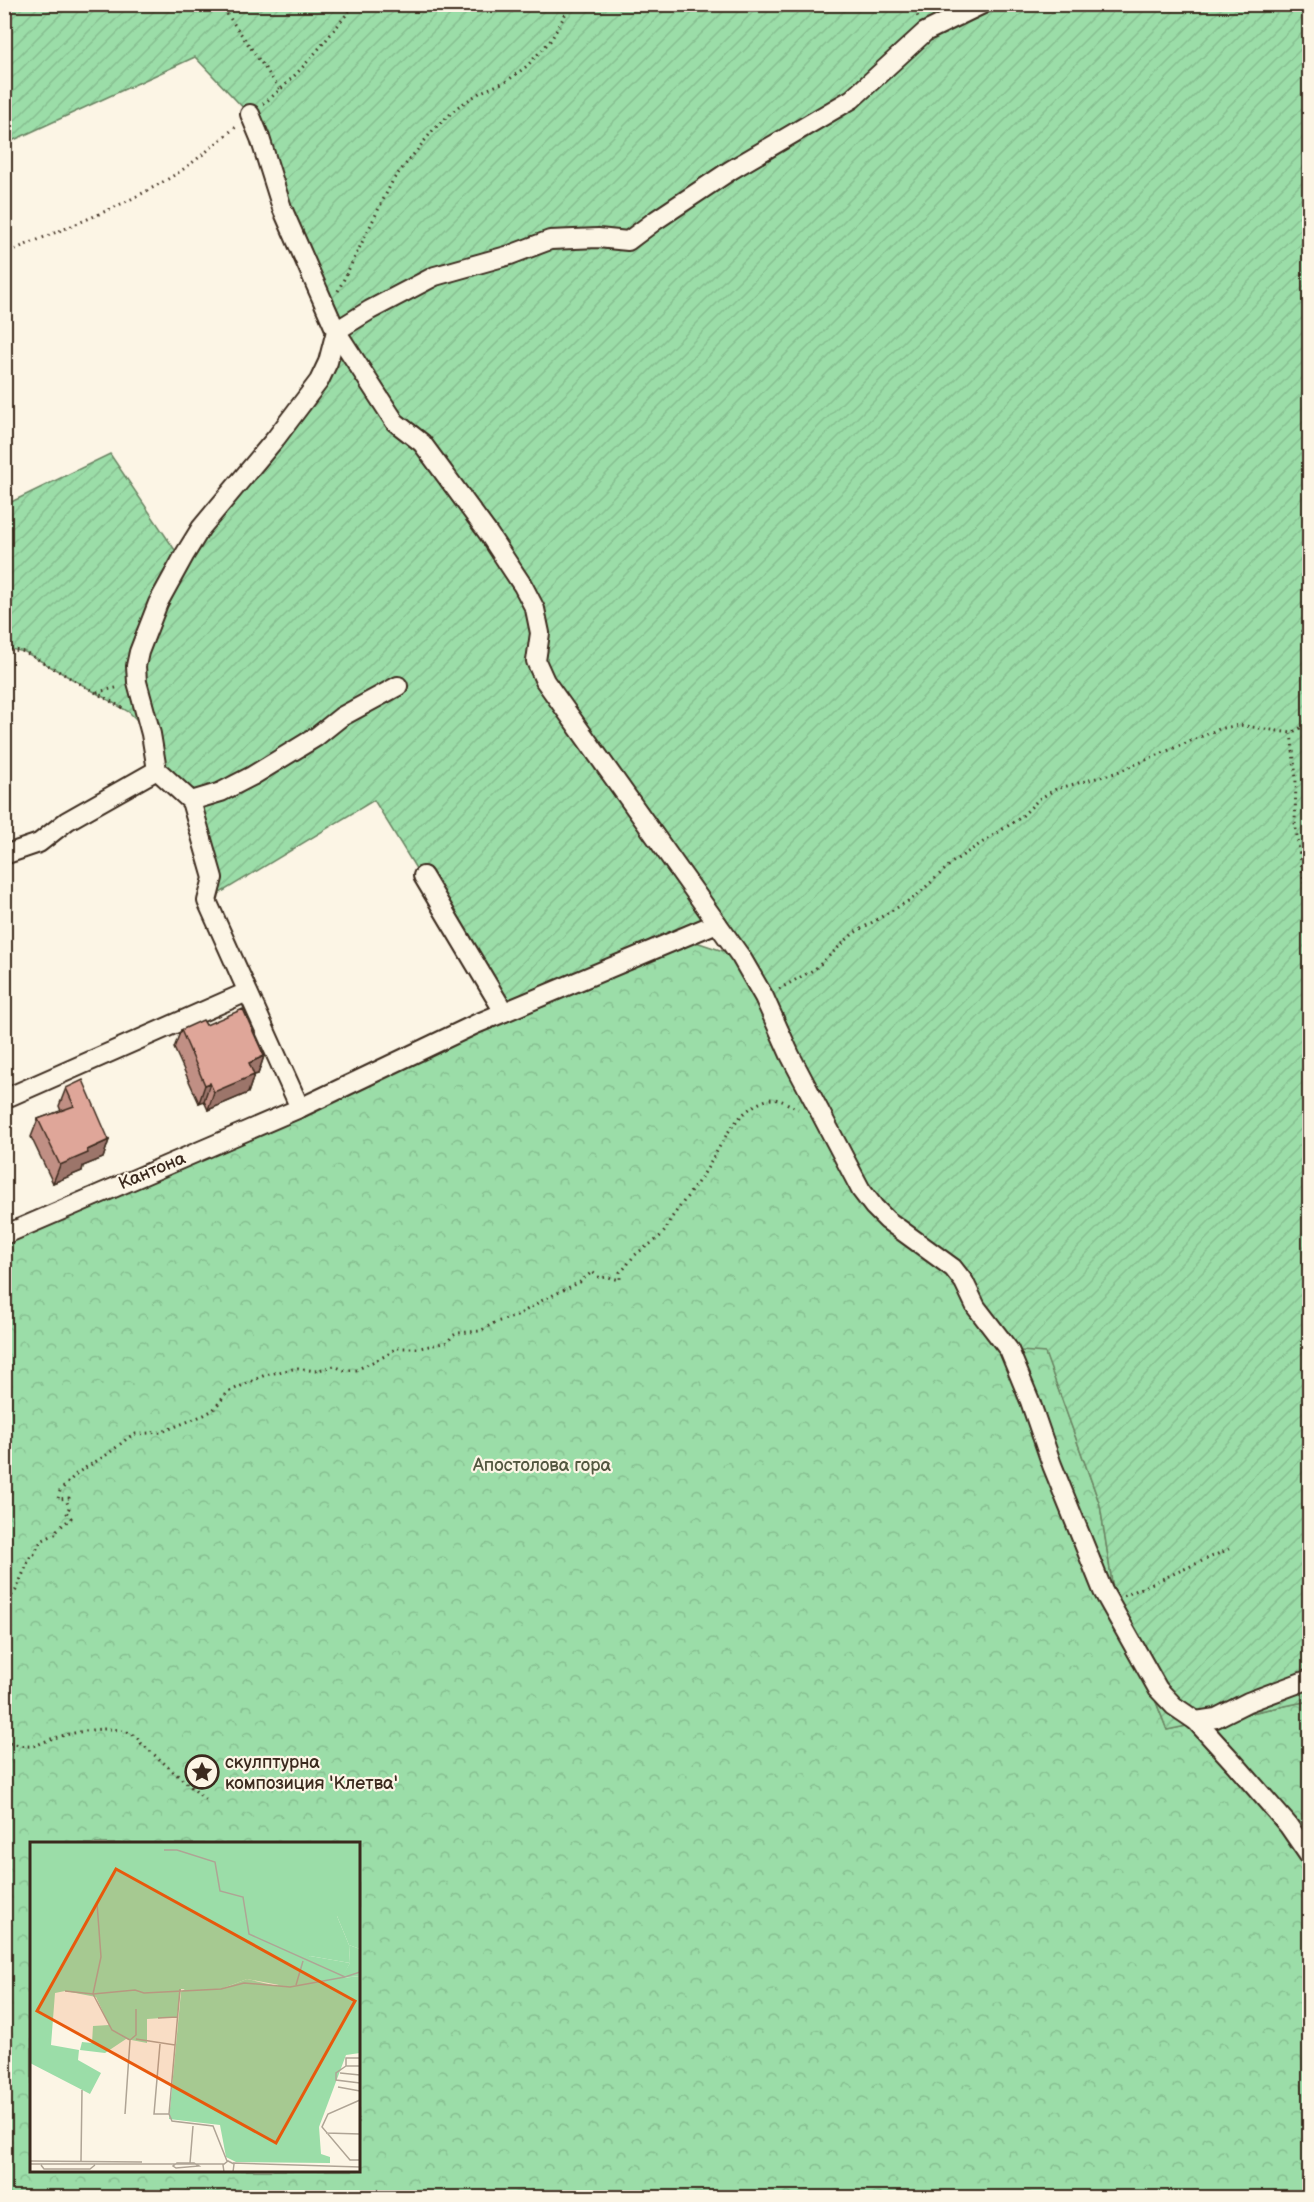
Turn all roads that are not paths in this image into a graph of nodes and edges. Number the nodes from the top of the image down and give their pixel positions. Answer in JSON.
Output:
{"nodes":[{"id":1,"x":983,"y":4,"type":"edge"},
{"id":2,"x":250,"y":114,"type":"road end"},
{"id":3,"x":331,"y":322,"type":"junction"},
{"id":4,"x":398,"y":686,"type":"dead end"},
{"id":5,"x":157,"y":770,"type":"junction"},
{"id":6,"x":191,"y":801,"type":"junction"},
{"id":7,"x":4,"y":855,"type":"edge"},
{"id":8,"x":423,"y":876,"type":"dead end"},
{"id":9,"x":717,"y":923,"type":"junction"},
{"id":10,"x":247,"y":992,"type":"junction"},
{"id":11,"x":504,"y":1012,"type":"junction"},
{"id":12,"x":4,"y":1099,"type":"edge"},
{"id":13,"x":300,"y":1108,"type":"junction"},
{"id":14,"x":4,"y":1235,"type":"edge"},
{"id":15,"x":1310,"y":1679,"type":"edge"},
{"id":16,"x":1196,"y":1721,"type":"junction"},
{"id":17,"x":1310,"y":1857,"type":"edge"}],
"edges":[{"from":1,"to":3,"type":"street"},
{"from":2,"to":3,"type":"street"},
{"from":3,"to":5,"type":"street"},
{"from":3,"to":9,"type":"street"},
{"from":4,"to":6,"type":"street"},
{"from":5,"to":6,"type":"street"},
{"from":5,"to":7,"type":"street"},
{"from":6,"to":10,"type":"street"},
{"from":8,"to":11,"type":"street"},
{"from":9,"to":11,"type":"street","name":"Кантона"},
{"from":9,"to":16,"type":"street"},
{"from":10,"to":12,"type":"street"},
{"from":10,"to":13,"type":"street"},
{"from":11,"to":13,"type":"street","name":"Кантона"},
{"from":13,"to":14,"type":"street","name":"Кантона"},
{"from":15,"to":16,"type":"street"},
{"from":16,"to":17,"type":"street"}]}
